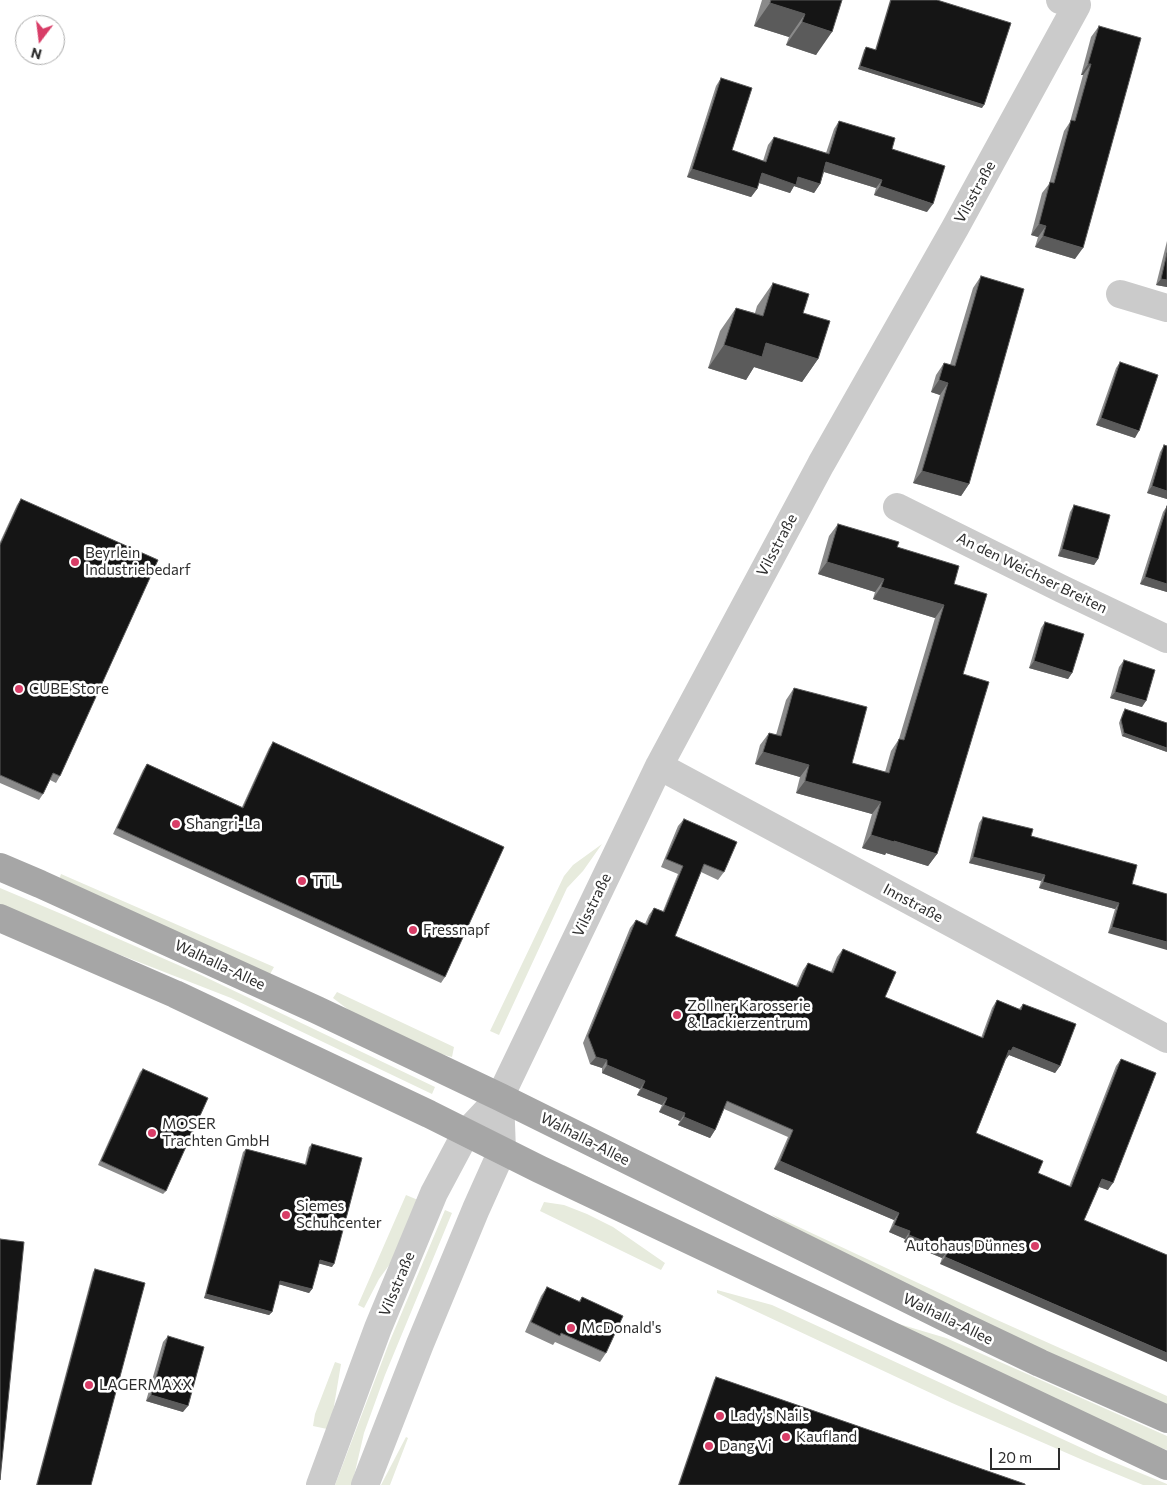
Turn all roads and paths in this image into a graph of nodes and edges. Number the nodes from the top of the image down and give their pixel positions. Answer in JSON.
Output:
{"nodes":[{"id":1,"x":1069,"y":3,"type":"edge"},
{"id":2,"x":1120,"y":294,"type":"dead end"},
{"id":3,"x":1167,"y":308,"type":"edge"},
{"id":4,"x":897,"y":507,"type":"dead end"},
{"id":5,"x":1167,"y":639,"type":"edge"},
{"id":6,"x":659,"y":766,"type":"junction"},
{"id":7,"x":0,"y":867,"type":"edge"},
{"id":8,"x":0,"y":918,"type":"edge"},
{"id":9,"x":1167,"y":1039,"type":"edge"},
{"id":10,"x":500,"y":1097,"type":"junction"},
{"id":11,"x":466,"y":1133,"type":"junction"},
{"id":12,"x":502,"y":1151,"type":"junction"},
{"id":13,"x":1167,"y":1419,"type":"edge"},
{"id":14,"x":1167,"y":1466,"type":"edge"},
{"id":15,"x":320,"y":1485,"type":"edge"},
{"id":16,"x":365,"y":1485,"type":"edge"}],
"edges":[{"from":1,"to":6,"type":"street","name":"Vilsstraße"},
{"from":2,"to":3,"type":"street"},
{"from":4,"to":5,"type":"street","name":"An den Weichser Breiten"},
{"from":6,"to":9,"type":"street","name":"Innstraße"},
{"from":6,"to":10,"type":"street","name":"Vilsstraße"},
{"from":7,"to":10,"type":"main road","name":"Walhalla-Allee"},
{"from":8,"to":11,"type":"main road"},
{"from":10,"to":11,"type":"street","name":"Vilsstraße"},
{"from":10,"to":12,"type":"street","name":"Vilsstraße"},
{"from":10,"to":13,"type":"main road","name":"Walhalla-Allee"},
{"from":11,"to":12,"type":"main road"},
{"from":11,"to":15,"type":"street","name":"Vilsstraße"},
{"from":12,"to":14,"type":"main road"},
{"from":12,"to":16,"type":"street","name":"Vilsstraße"}]}
